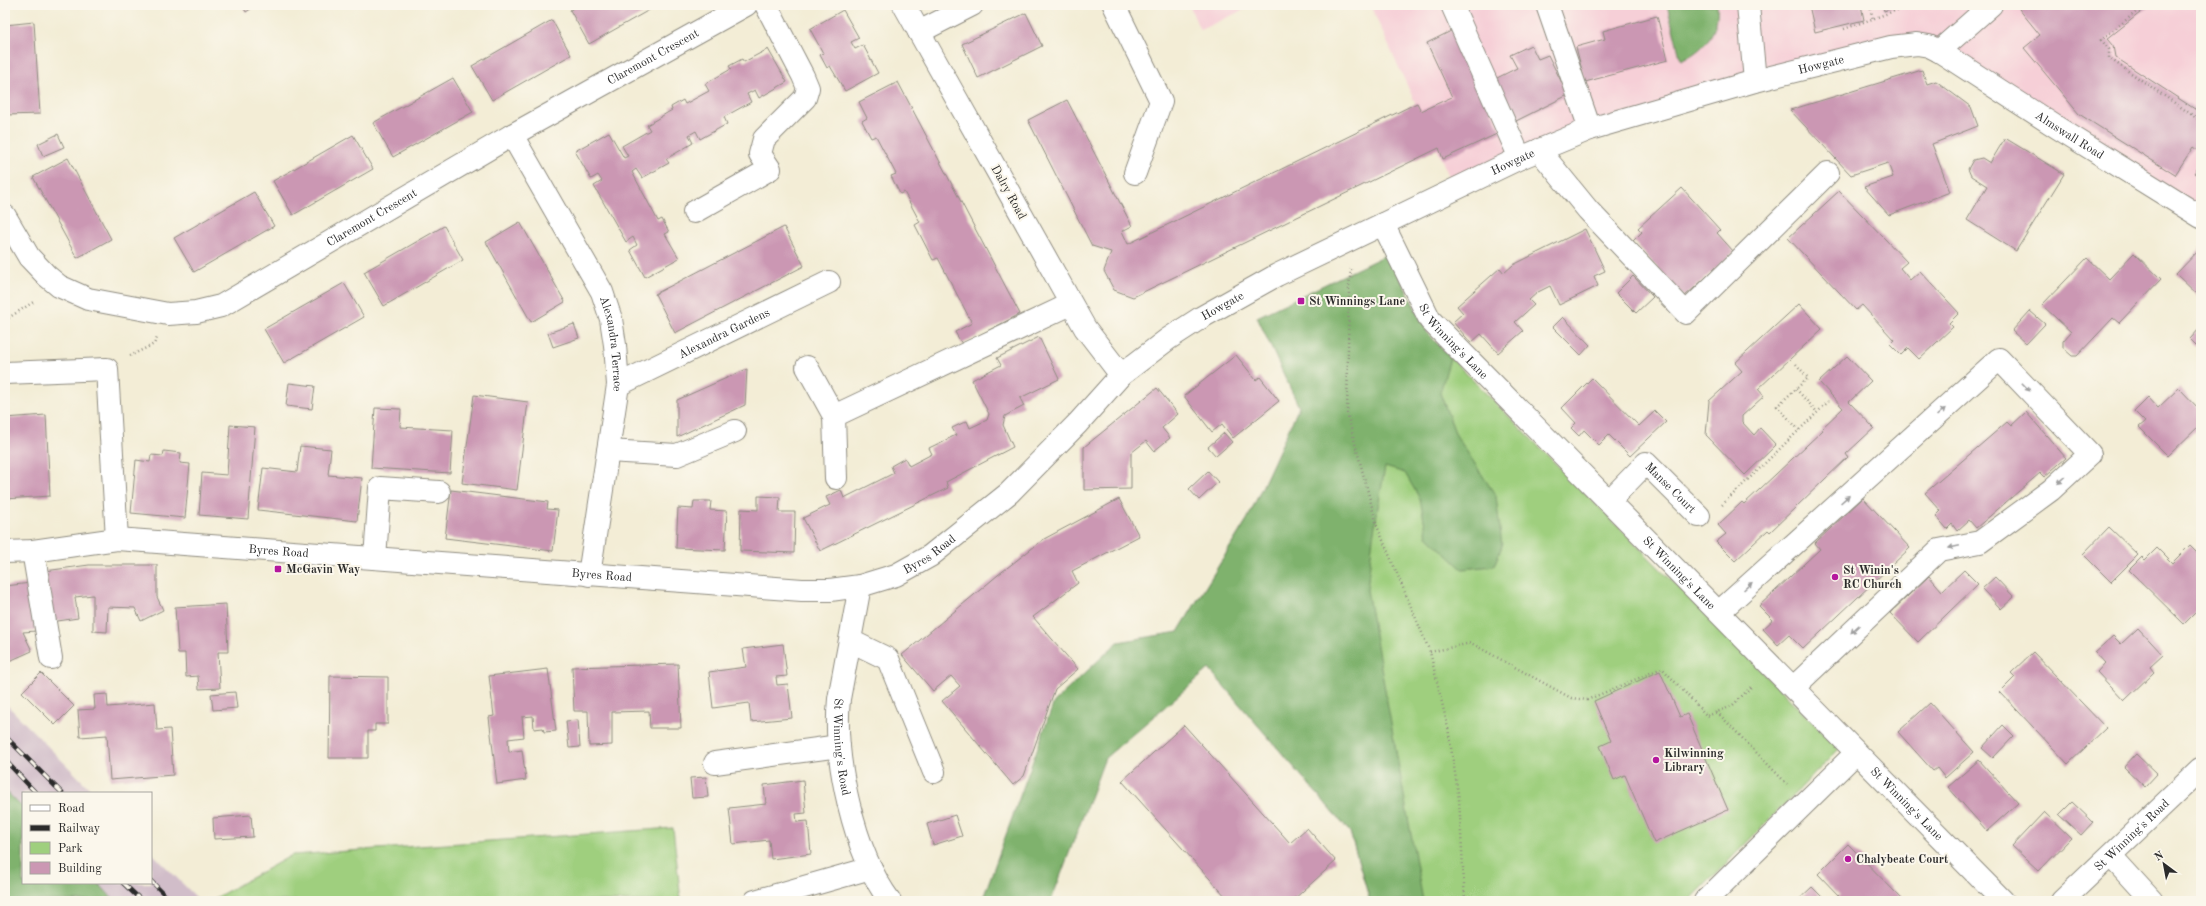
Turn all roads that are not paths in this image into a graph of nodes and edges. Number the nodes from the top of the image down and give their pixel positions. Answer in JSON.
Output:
{"nodes":[{"id":1,"x":746,"y":5,"type":"edge"},
{"id":2,"x":766,"y":5,"type":"edge"},
{"id":3,"x":904,"y":5,"type":"edge"},
{"id":4,"x":972,"y":5,"type":"edge"},
{"id":5,"x":1114,"y":5,"type":"edge"},
{"id":6,"x":1452,"y":5,"type":"edge"},
{"id":7,"x":1547,"y":5,"type":"edge"},
{"id":8,"x":1748,"y":5,"type":"edge"},
{"id":9,"x":1991,"y":5,"type":"edge"},
{"id":10,"x":919,"y":32,"type":"junction"},
{"id":11,"x":1939,"y":52,"type":"junction"},
{"id":12,"x":1755,"y":81,"type":"junction"},
{"id":13,"x":1590,"y":129,"type":"junction"},
{"id":14,"x":512,"y":135,"type":"junction"},
{"id":15,"x":1530,"y":154,"type":"junction"},
{"id":16,"x":1135,"y":173,"type":"dead end"},
{"id":17,"x":1828,"y":173,"type":"dead end"},
{"id":18,"x":694,"y":212,"type":"dead end"},
{"id":19,"x":5,"y":216,"type":"edge"},
{"id":20,"x":2201,"y":217,"type":"edge"},
{"id":21,"x":1383,"y":224,"type":"junction"},
{"id":22,"x":829,"y":282,"type":"dead end"},
{"id":23,"x":1071,"y":304,"type":"junction"},
{"id":24,"x":807,"y":367,"type":"dead end"},
{"id":25,"x":5,"y":373,"type":"edge"},
{"id":26,"x":1121,"y":375,"type":"junction"},
{"id":27,"x":618,"y":385,"type":"junction"},
{"id":28,"x":834,"y":416,"type":"junction"},
{"id":29,"x":735,"y":431,"type":"dead end"},
{"id":30,"x":608,"y":451,"type":"junction"},
{"id":31,"x":836,"y":478,"type":"dead end"},
{"id":32,"x":439,"y":492,"type":"dead end"},
{"id":33,"x":1609,"y":501,"type":"junction"},
{"id":34,"x":1708,"y":513,"type":"road end"},
{"id":35,"x":117,"y":538,"type":"junction"},
{"id":36,"x":33,"y":551,"type":"junction"},
{"id":37,"x":5,"y":552,"type":"edge"},
{"id":38,"x":375,"y":558,"type":"junction"},
{"id":39,"x":589,"y":575,"type":"junction"},
{"id":40,"x":860,"y":586,"type":"junction"},
{"id":41,"x":1719,"y":612,"type":"junction"},
{"id":42,"x":851,"y":641,"type":"junction"},
{"id":43,"x":51,"y":658,"type":"dead end"},
{"id":44,"x":1794,"y":687,"type":"junction"},
{"id":45,"x":840,"y":746,"type":"junction"},
{"id":46,"x":1856,"y":753,"type":"junction"},
{"id":47,"x":715,"y":764,"type":"dead end"},
{"id":48,"x":2201,"y":768,"type":"edge"},
{"id":49,"x":934,"y":772,"type":"dead end"},
{"id":50,"x":2111,"y":856,"type":"junction"},
{"id":51,"x":871,"y":868,"type":"junction"},
{"id":52,"x":755,"y":901,"type":"edge"},
{"id":53,"x":890,"y":901,"type":"edge"},
{"id":54,"x":1705,"y":901,"type":"edge"},
{"id":55,"x":2003,"y":901,"type":"edge"},
{"id":56,"x":2062,"y":901,"type":"edge"},
{"id":57,"x":2152,"y":901,"type":"edge"}],
"edges":[{"from":1,"to":14,"type":"main road","name":"Claremont Crescent"},
{"from":2,"to":18,"type":"main road"},
{"from":3,"to":10,"type":"main road","name":"Dalry Road"},
{"from":4,"to":10,"type":"main road"},
{"from":5,"to":16,"type":"main road"},
{"from":6,"to":15,"type":"main road"},
{"from":7,"to":13,"type":"main road"},
{"from":8,"to":12,"type":"main road"},
{"from":9,"to":11,"type":"main road"},
{"from":10,"to":23,"type":"main road","name":"Dalry Road"},
{"from":11,"to":12,"type":"main road","name":"Howgate"},
{"from":11,"to":20,"type":"main road","name":"Almswall Road"},
{"from":12,"to":13,"type":"main road","name":"Howgate"},
{"from":13,"to":15,"type":"main road","name":"Howgate"},
{"from":14,"to":19,"type":"main road","name":"Claremont Crescent"},
{"from":14,"to":27,"type":"main road","name":"Alexandra Terrace"},
{"from":15,"to":17,"type":"main road"},
{"from":15,"to":21,"type":"main road","name":"Howgate"},
{"from":21,"to":26,"type":"main road","name":"Howgate"},
{"from":21,"to":33,"type":"main road","name":"St Winning's Lane"},
{"from":22,"to":27,"type":"main road","name":"Alexandra Gardens"},
{"from":23,"to":26,"type":"main road","name":"Dalry Road"},
{"from":23,"to":28,"type":"main road"},
{"from":24,"to":28,"type":"main road"},
{"from":25,"to":35,"type":"main road"},
{"from":26,"to":40,"type":"main road","name":"Byres Road"},
{"from":27,"to":30,"type":"main road","name":"Alexandra Terrace"},
{"from":28,"to":31,"type":"main road"},
{"from":29,"to":30,"type":"main road"},
{"from":30,"to":39,"type":"main road","name":"Alexandra Terrace"},
{"from":32,"to":38,"type":"main road"},
{"from":33,"to":34,"type":"main road","name":"Manse Court"},
{"from":33,"to":41,"type":"main road","name":"St Winning's Lane"},
{"from":35,"to":36,"type":"main road","name":"Byres Road"},
{"from":35,"to":38,"type":"main road","name":"Byres Road"},
{"from":36,"to":37,"type":"main road","name":"Byres Road"},
{"from":36,"to":43,"type":"main road"},
{"from":38,"to":39,"type":"main road","name":"Byres Road"},
{"from":39,"to":40,"type":"main road","name":"Byres Road"},
{"from":40,"to":42,"type":"main road","name":"St Winning's Road"},
{"from":41,"to":44,"type":"main road","name":"St Winning's Lane"},
{"from":41,"to":44,"type":"main road","one_way":true},
{"from":42,"to":45,"type":"main road","name":"St Winning's Road"},
{"from":42,"to":49,"type":"main road"},
{"from":44,"to":46,"type":"main road","name":"St Winning's Lane"},
{"from":45,"to":47,"type":"main road"},
{"from":45,"to":51,"type":"main road","name":"St Winning's Road"},
{"from":46,"to":54,"type":"main road"},
{"from":46,"to":55,"type":"main road","name":"St Winning's Lane"},
{"from":48,"to":50,"type":"main road","name":"St Winning's Road"},
{"from":50,"to":56,"type":"main road","name":"St Winning's Road"},
{"from":50,"to":57,"type":"main road"},
{"from":51,"to":52,"type":"main road"},
{"from":51,"to":53,"type":"main road","name":"St Winning's Road"}]}
